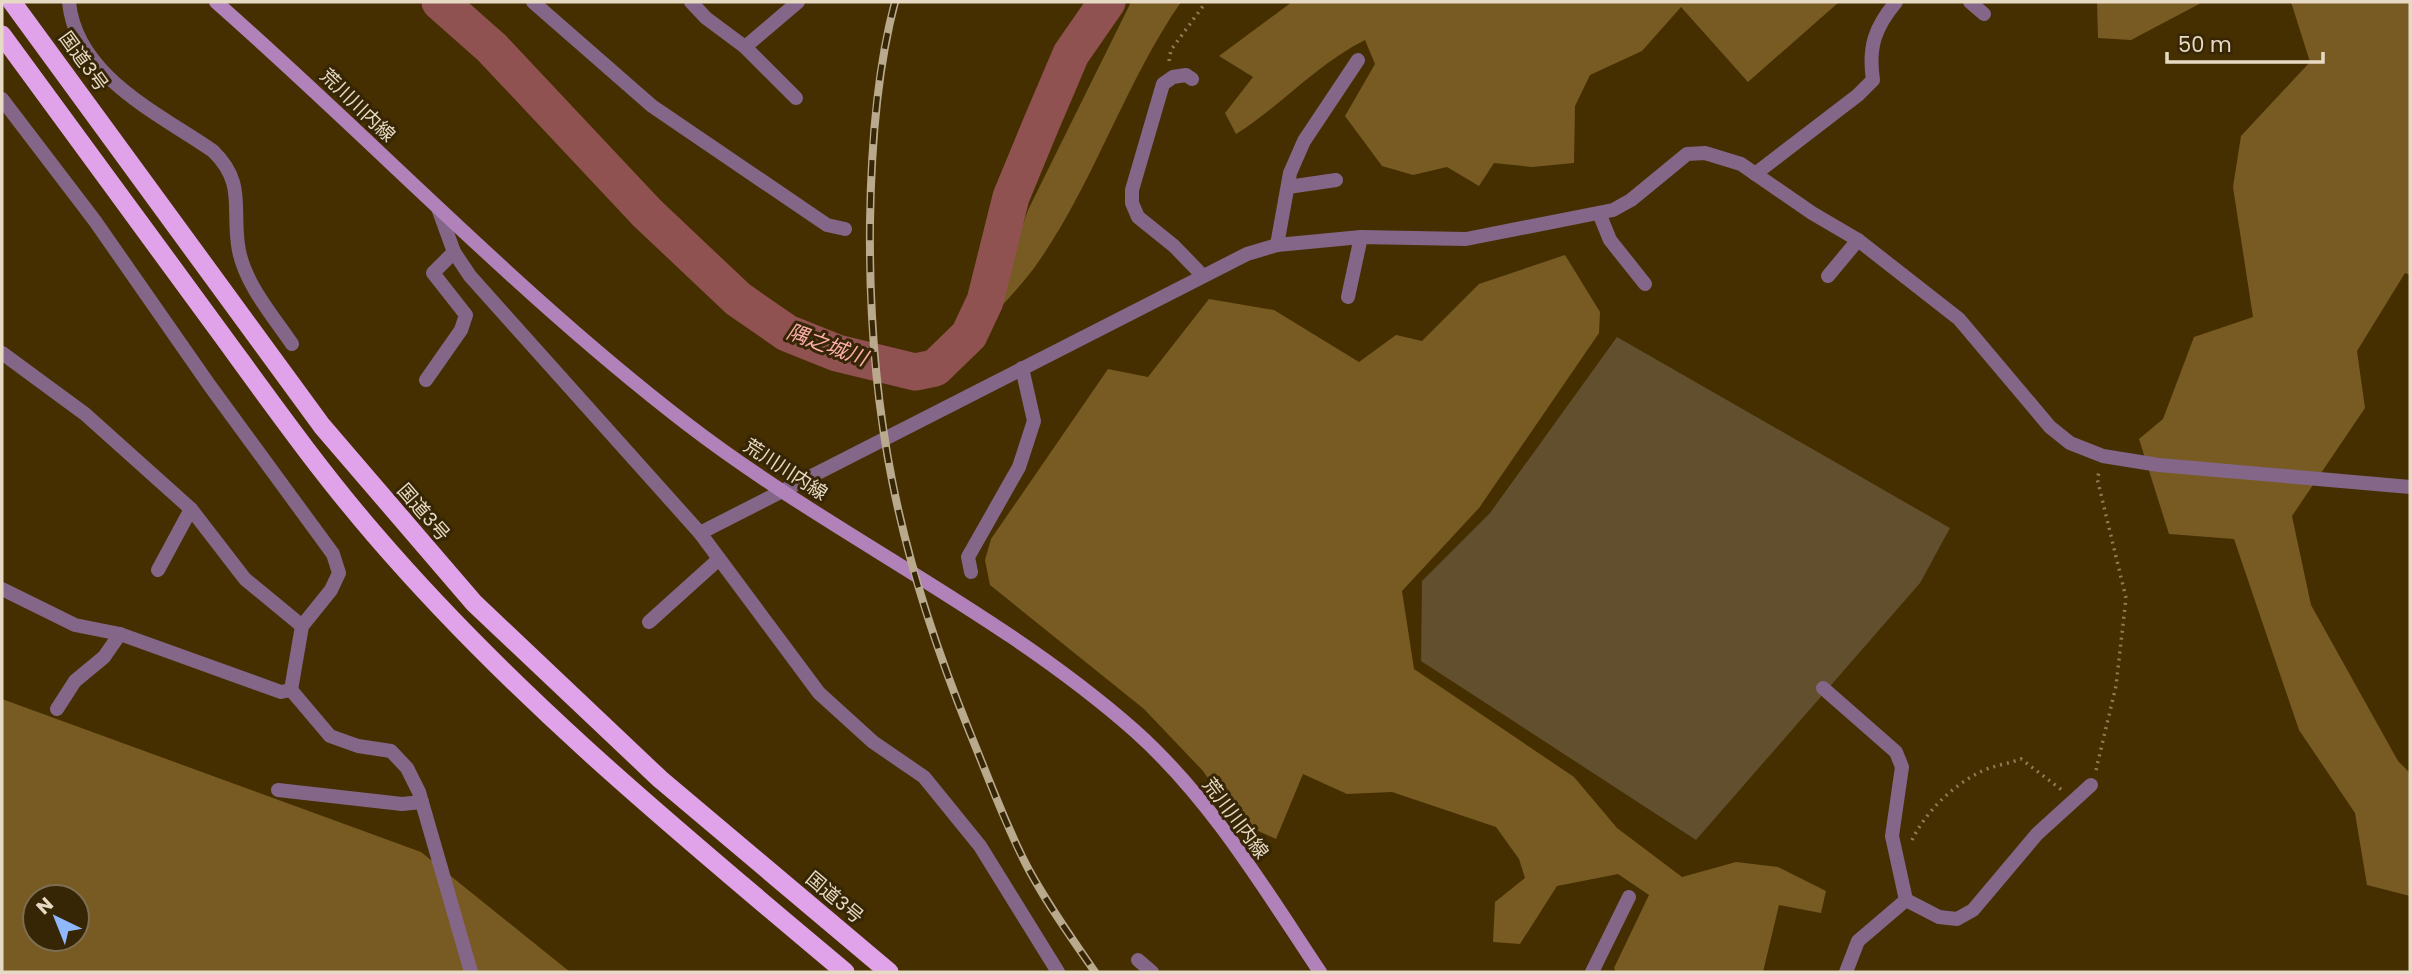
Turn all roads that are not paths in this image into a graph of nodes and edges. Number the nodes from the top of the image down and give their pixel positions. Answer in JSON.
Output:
{"nodes":[{"id":1,"x":69,"y":2,"type":"edge"},
{"id":2,"x":216,"y":2,"type":"edge"},
{"id":3,"x":533,"y":2,"type":"edge"},
{"id":4,"x":691,"y":2,"type":"edge"},
{"id":5,"x":798,"y":2,"type":"edge"},
{"id":6,"x":1896,"y":2,"type":"edge"},
{"id":7,"x":1970,"y":2,"type":"edge"},
{"id":8,"x":13,"y":4,"type":"edge"},
{"id":9,"x":1984,"y":14,"type":"dead end"},
{"id":10,"x":2,"y":35,"type":"edge"},
{"id":11,"x":745,"y":47,"type":"junction"},
{"id":12,"x":1358,"y":60,"type":"dead end"},
{"id":13,"x":1192,"y":79,"type":"dead end"},
{"id":14,"x":796,"y":98,"type":"dead end"},
{"id":15,"x":2,"y":99,"type":"edge"},
{"id":16,"x":1755,"y":174,"type":"junction"},
{"id":17,"x":1336,"y":180,"type":"dead end"},
{"id":18,"x":1288,"y":187,"type":"junction"},
{"id":19,"x":438,"y":208,"type":"junction"},
{"id":20,"x":1599,"y":213,"type":"junction"},
{"id":21,"x":845,"y":229,"type":"dead end"},
{"id":22,"x":1361,"y":237,"type":"junction"},
{"id":23,"x":1858,"y":240,"type":"junction"},
{"id":24,"x":1277,"y":245,"type":"junction"},
{"id":25,"x":454,"y":252,"type":"junction"},
{"id":26,"x":1203,"y":276,"type":"junction"},
{"id":27,"x":1828,"y":276,"type":"dead end"},
{"id":28,"x":1645,"y":284,"type":"dead end"},
{"id":29,"x":1348,"y":297,"type":"dead end"},
{"id":30,"x":292,"y":344,"type":"dead end"},
{"id":31,"x":2,"y":353,"type":"edge"},
{"id":32,"x":1022,"y":368,"type":"junction"},
{"id":33,"x":426,"y":380,"type":"dead end"},
{"id":34,"x":2410,"y":487,"type":"edge"},
{"id":35,"x":191,"y":509,"type":"junction"},
{"id":36,"x":700,"y":533,"type":"junction"},
{"id":37,"x":719,"y":559,"type":"junction"},
{"id":38,"x":158,"y":570,"type":"dead end"},
{"id":39,"x":971,"y":572,"type":"dead end"},
{"id":40,"x":2,"y":589,"type":"edge"},
{"id":41,"x":649,"y":622,"type":"dead end"},
{"id":42,"x":302,"y":626,"type":"junction"},
{"id":43,"x":120,"y":634,"type":"junction"},
{"id":44,"x":1823,"y":688,"type":"dead end"},
{"id":45,"x":290,"y":690,"type":"junction"},
{"id":46,"x":57,"y":709,"type":"dead end"},
{"id":47,"x":2091,"y":785,"type":"road end"},
{"id":48,"x":278,"y":790,"type":"dead end"},
{"id":49,"x":422,"y":802,"type":"junction"},
{"id":50,"x":1629,"y":897,"type":"dead end"},
{"id":51,"x":1906,"y":900,"type":"junction"},
{"id":52,"x":1138,"y":960,"type":"dead end"},
{"id":53,"x":471,"y":972,"type":"edge"},
{"id":54,"x":845,"y":972,"type":"edge"},
{"id":55,"x":889,"y":972,"type":"edge"},
{"id":56,"x":1058,"y":972,"type":"edge"},
{"id":57,"x":1152,"y":972,"type":"edge"},
{"id":58,"x":1320,"y":972,"type":"edge"},
{"id":59,"x":1591,"y":972,"type":"edge"},
{"id":60,"x":1846,"y":972,"type":"edge"}],
"edges":[{"from":1,"to":30,"type":"street"},
{"from":2,"to":19,"type":"main road","name":"荒川川内線"},
{"from":3,"to":21,"type":"street"},
{"from":4,"to":11,"type":"street"},
{"from":5,"to":11,"type":"street"},
{"from":6,"to":16,"type":"street"},
{"from":7,"to":9,"type":"street"},
{"from":8,"to":55,"type":"highway","name":"国道3号"},
{"from":10,"to":54,"type":"highway"},
{"from":11,"to":14,"type":"street"},
{"from":12,"to":18,"type":"street"},
{"from":13,"to":26,"type":"street"},
{"from":15,"to":42,"type":"street"},
{"from":16,"to":20,"type":"street"},
{"from":16,"to":23,"type":"street"},
{"from":17,"to":18,"type":"street"},
{"from":18,"to":24,"type":"street"},
{"from":19,"to":25,"type":"street"},
{"from":19,"to":58,"type":"main road","name":"荒川川内線"},
{"from":20,"to":22,"type":"street"},
{"from":20,"to":28,"type":"street"},
{"from":22,"to":24,"type":"street"},
{"from":22,"to":29,"type":"street"},
{"from":23,"to":27,"type":"street"},
{"from":23,"to":34,"type":"street"},
{"from":24,"to":26,"type":"street"},
{"from":25,"to":33,"type":"street"},
{"from":25,"to":36,"type":"street"},
{"from":26,"to":32,"type":"street"},
{"from":31,"to":35,"type":"street"},
{"from":32,"to":36,"type":"street"},
{"from":32,"to":39,"type":"street"},
{"from":35,"to":38,"type":"street"},
{"from":35,"to":42,"type":"street"},
{"from":36,"to":37,"type":"street"},
{"from":37,"to":41,"type":"street"},
{"from":37,"to":56,"type":"street"},
{"from":40,"to":43,"type":"street"},
{"from":42,"to":45,"type":"street"},
{"from":43,"to":45,"type":"street"},
{"from":43,"to":46,"type":"street"},
{"from":44,"to":51,"type":"street"},
{"from":45,"to":49,"type":"street"},
{"from":47,"to":51,"type":"street"},
{"from":48,"to":49,"type":"street"},
{"from":49,"to":53,"type":"street"},
{"from":50,"to":59,"type":"street"},
{"from":51,"to":60,"type":"street"},
{"from":52,"to":57,"type":"street"}]}
